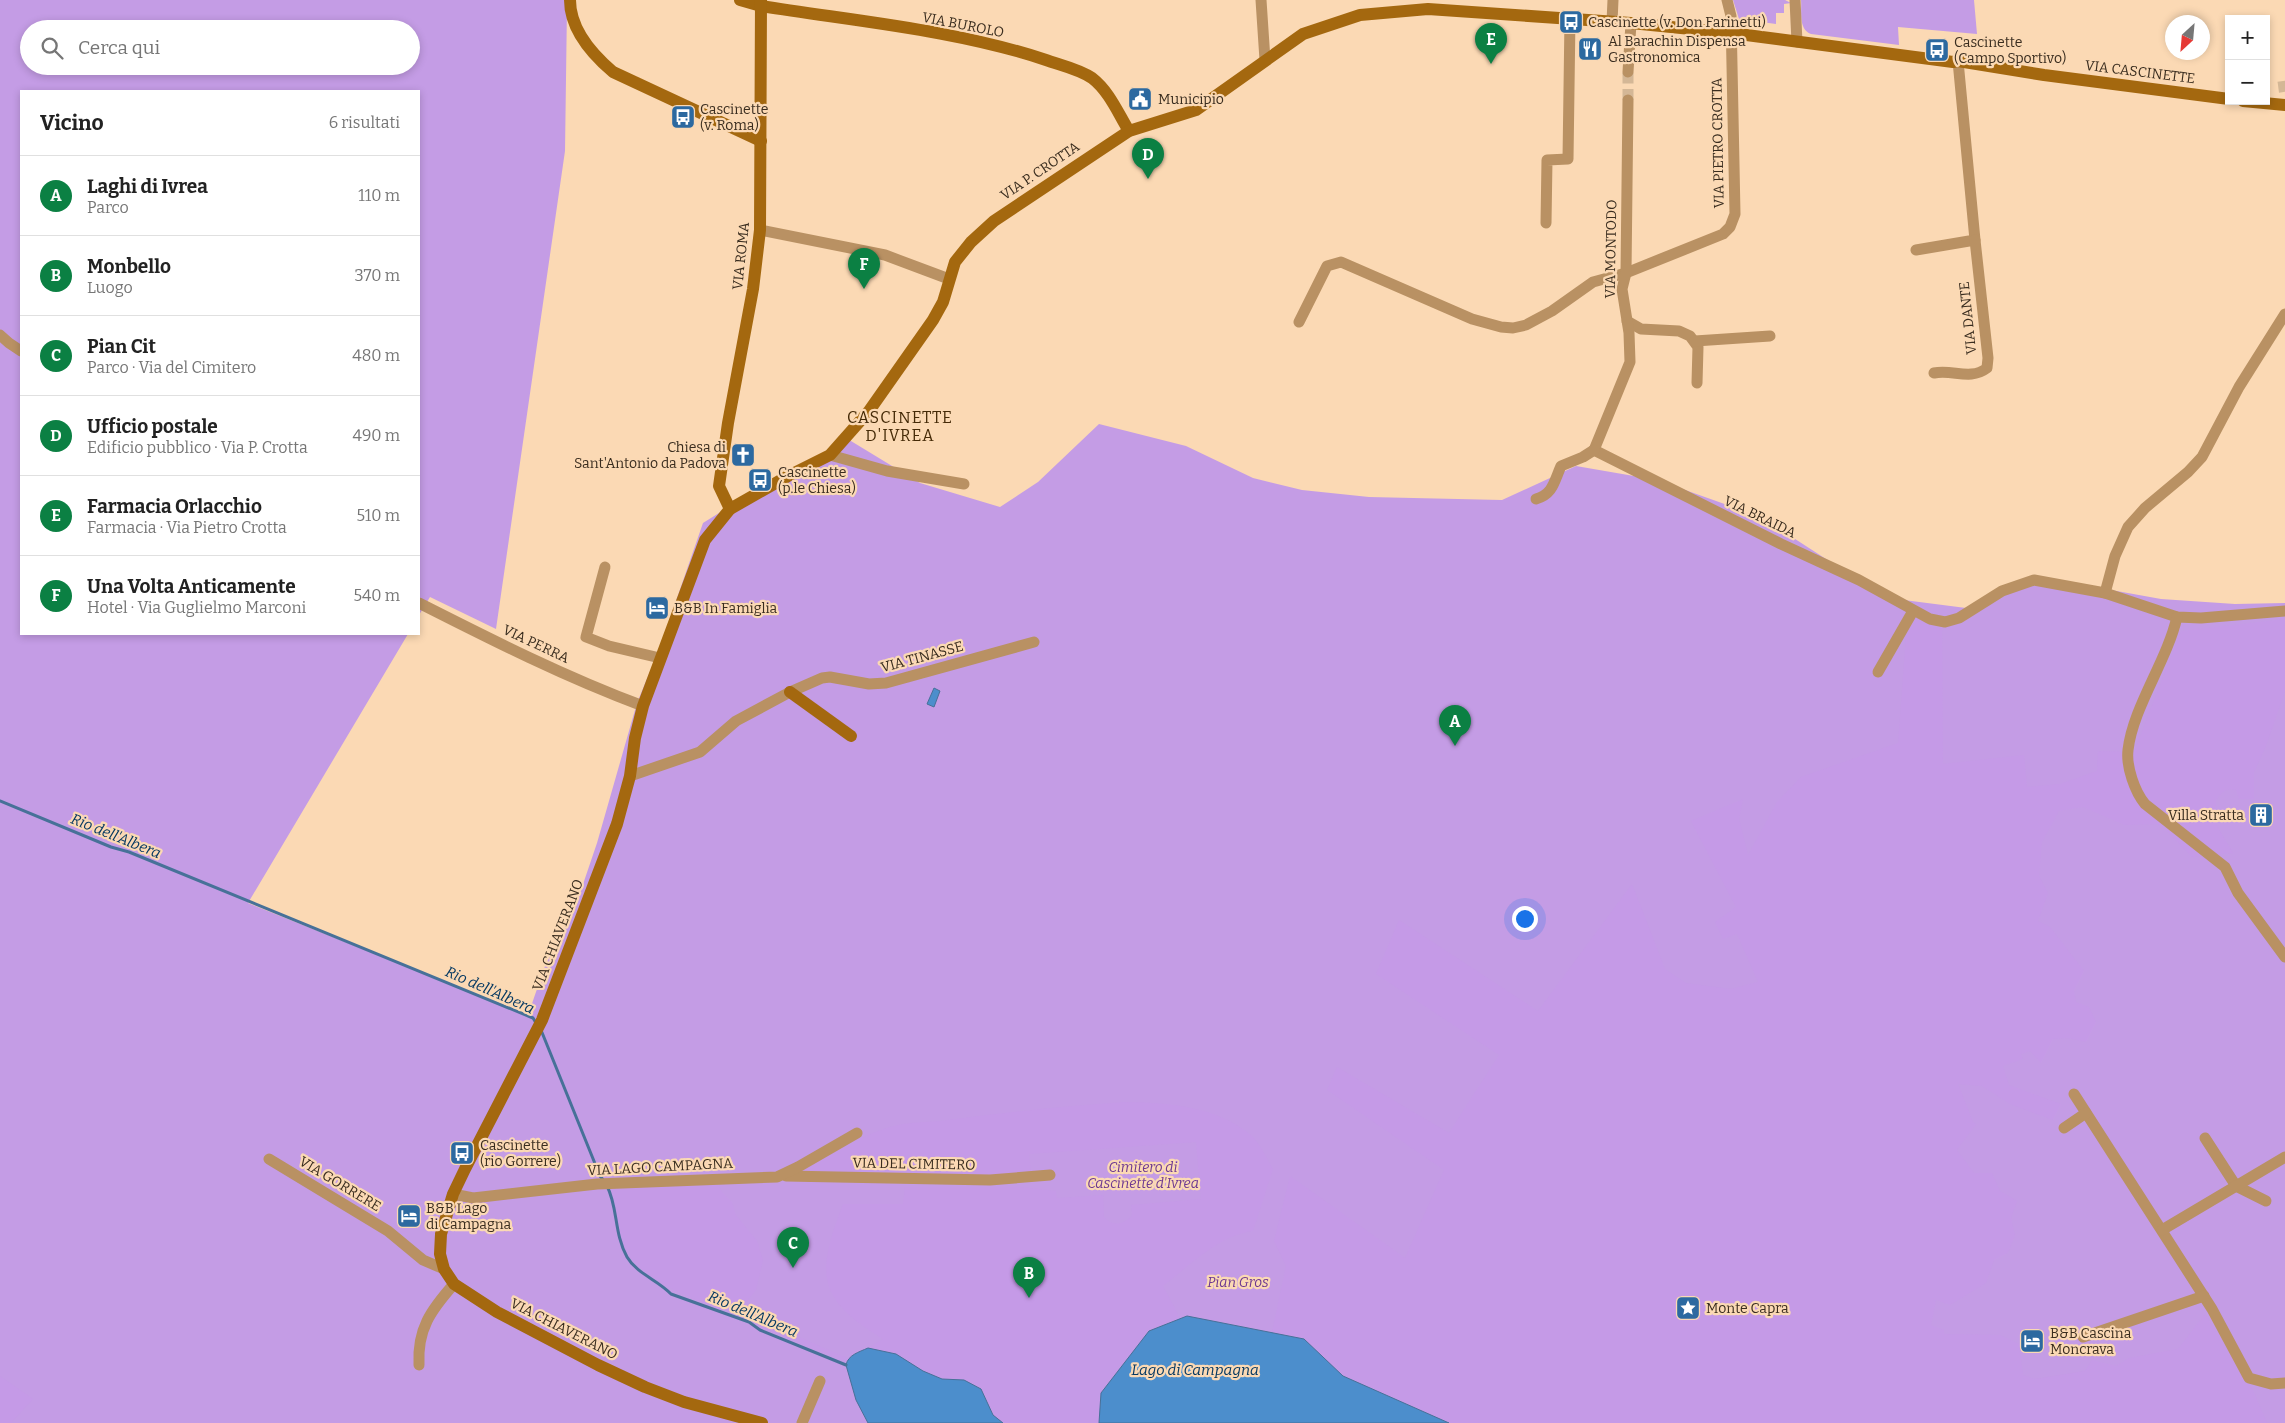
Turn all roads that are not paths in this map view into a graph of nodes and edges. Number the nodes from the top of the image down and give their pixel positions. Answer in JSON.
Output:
{"nodes":[{"id":1,"x":570,"y":0,"type":"edge"},
{"id":2,"x":740,"y":0,"type":"edge"},
{"id":3,"x":1261,"y":0,"type":"edge"},
{"id":4,"x":1613,"y":0,"type":"edge"},
{"id":5,"x":1728,"y":0,"type":"edge"},
{"id":6,"x":1795,"y":0,"type":"edge"},
{"id":7,"x":761,"y":3,"type":"edge"},
{"id":8,"x":1570,"y":18,"type":"junction"},
{"id":9,"x":1612,"y":22,"type":"junction"},
{"id":10,"x":1631,"y":23,"type":"junction"},
{"id":11,"x":1731,"y":33,"type":"junction"},
{"id":12,"x":1797,"y":42,"type":"junction"},
{"id":13,"x":1265,"y":60,"type":"junction"},
{"id":14,"x":1958,"y":61,"type":"junction"},
{"id":15,"x":1628,"y":72,"type":"tunnel mouth"},
{"id":16,"x":2225,"y":98,"type":"edge"},
{"id":17,"x":1628,"y":100,"type":"tunnel mouth"},
{"id":18,"x":2270,"y":104,"type":"edge"},
{"id":19,"x":2285,"y":105,"type":"edge"},
{"id":20,"x":1128,"y":131,"type":"junction"},
{"id":21,"x":761,"y":142,"type":"junction"},
{"id":22,"x":1546,"y":223,"type":"dead end"},
{"id":23,"x":760,"y":230,"type":"junction"},
{"id":24,"x":1975,"y":240,"type":"junction"},
{"id":25,"x":1916,"y":250,"type":"dead end"},
{"id":26,"x":1626,"y":273,"type":"junction"},
{"id":27,"x":949,"y":279,"type":"junction"},
{"id":28,"x":2285,"y":314,"type":"edge"},
{"id":29,"x":1627,"y":321,"type":"junction"},
{"id":30,"x":1299,"y":322,"type":"dead end"},
{"id":31,"x":0,"y":335,"type":"edge"},
{"id":32,"x":1770,"y":336,"type":"dead end"},
{"id":33,"x":1695,"y":341,"type":"junction"},
{"id":34,"x":20,"y":350,"type":"edge"},
{"id":35,"x":1934,"y":373,"type":"dead end"},
{"id":36,"x":1697,"y":383,"type":"dead end"},
{"id":37,"x":1594,"y":450,"type":"junction"},
{"id":38,"x":830,"y":456,"type":"junction"},
{"id":39,"x":964,"y":484,"type":"dead end"},
{"id":40,"x":1536,"y":499,"type":"dead end"},
{"id":41,"x":730,"y":509,"type":"junction"},
{"id":42,"x":604,"y":566,"type":"dead end"},
{"id":43,"x":2105,"y":593,"type":"junction"},
{"id":44,"x":420,"y":604,"type":"edge"},
{"id":45,"x":1913,"y":610,"type":"junction"},
{"id":46,"x":2285,"y":611,"type":"edge"},
{"id":47,"x":2177,"y":617,"type":"junction"},
{"id":48,"x":1034,"y":642,"type":"dead end"},
{"id":49,"x":660,"y":658,"type":"junction"},
{"id":50,"x":1878,"y":672,"type":"dead end"},
{"id":51,"x":790,"y":692,"type":"junction"},
{"id":52,"x":643,"y":706,"type":"junction"},
{"id":53,"x":851,"y":736,"type":"dead end"},
{"id":54,"x":630,"y":776,"type":"junction"},
{"id":55,"x":2285,"y":957,"type":"edge"},
{"id":56,"x":2074,"y":1094,"type":"dead end"},
{"id":57,"x":2086,"y":1113,"type":"junction"},
{"id":58,"x":2064,"y":1128,"type":"dead end"},
{"id":59,"x":857,"y":1133,"type":"dead end"},
{"id":60,"x":2205,"y":1138,"type":"dead end"},
{"id":61,"x":2285,"y":1157,"type":"edge"},
{"id":62,"x":269,"y":1159,"type":"dead end"},
{"id":63,"x":1050,"y":1175,"type":"dead end"},
{"id":64,"x":777,"y":1177,"type":"junction"},
{"id":65,"x":2236,"y":1186,"type":"junction"},
{"id":66,"x":453,"y":1194,"type":"junction"},
{"id":67,"x":2266,"y":1201,"type":"dead end"},
{"id":68,"x":2162,"y":1230,"type":"junction"},
{"id":69,"x":444,"y":1269,"type":"junction"},
{"id":70,"x":454,"y":1284,"type":"junction"},
{"id":71,"x":2204,"y":1296,"type":"junction"},
{"id":72,"x":2083,"y":1337,"type":"dead end"},
{"id":73,"x":419,"y":1365,"type":"dead end"},
{"id":74,"x":820,"y":1381,"type":"dead end"},
{"id":75,"x":2285,"y":1383,"type":"edge"},
{"id":76,"x":762,"y":1423,"type":"edge"},
{"id":77,"x":802,"y":1423,"type":"edge"}],
"edges":[{"from":1,"to":21,"type":"street"},
{"from":2,"to":7,"type":"street","name":"VIA BUROLO"},
{"from":3,"to":13,"type":"street"},
{"from":4,"to":9,"type":"street"},
{"from":5,"to":11,"type":"street","name":"VIA PIETRO CROTTA"},
{"from":6,"to":12,"type":"street"},
{"from":7,"to":20,"type":"street","name":"VIA BUROLO"},
{"from":7,"to":21,"type":"street","name":"VIA ROMA"},
{"from":8,"to":9,"type":"street"},
{"from":8,"to":13,"type":"street","name":"VIA P. CROTTA"},
{"from":8,"to":22,"type":"street"},
{"from":9,"to":10,"type":"street"},
{"from":10,"to":11,"type":"street"},
{"from":10,"to":15,"type":"street"},
{"from":11,"to":12,"type":"street"},
{"from":11,"to":26,"type":"street","name":"VIA PIETRO CROTTA"},
{"from":12,"to":14,"type":"street"},
{"from":13,"to":20,"type":"street","name":"VIA P. CROTTA"},
{"from":14,"to":16,"type":"street","name":"VIA CASCINETTE"},
{"from":14,"to":24,"type":"street","name":"VIA DANTE"},
{"from":17,"to":26,"type":"street","name":"VIA MONTODO"},
{"from":18,"to":19,"type":"street"},
{"from":20,"to":27,"type":"street","name":"VIA P. CROTTA"},
{"from":21,"to":23,"type":"street","name":"VIA ROMA"},
{"from":23,"to":27,"type":"street"},
{"from":23,"to":41,"type":"street","name":"VIA ROMA"},
{"from":24,"to":25,"type":"street"},
{"from":24,"to":35,"type":"street","name":"VIA DANTE"},
{"from":26,"to":29,"type":"street","name":"VIA MONTODO"},
{"from":26,"to":30,"type":"street","name":"VIA PIETRO CROTTA"},
{"from":27,"to":38,"type":"street","name":"VIA P. CROTTA"},
{"from":28,"to":43,"type":"street"},
{"from":29,"to":33,"type":"street"},
{"from":29,"to":37,"type":"street","name":"VIA MONTODO"},
{"from":31,"to":34,"type":"street"},
{"from":32,"to":33,"type":"street"},
{"from":33,"to":36,"type":"street"},
{"from":37,"to":40,"type":"street"},
{"from":37,"to":45,"type":"street","name":"VIA BRAIDA"},
{"from":38,"to":39,"type":"street"},
{"from":38,"to":41,"type":"street","name":"VIA P. CROTTA"},
{"from":41,"to":49,"type":"street","name":"VIA CHIAVERANO"},
{"from":42,"to":49,"type":"street"},
{"from":43,"to":45,"type":"street","name":"VIA BRAIDA"},
{"from":43,"to":47,"type":"street","name":"VIA BRAIDA"},
{"from":44,"to":52,"type":"street","name":"VIA PERRA"},
{"from":45,"to":50,"type":"street"},
{"from":46,"to":47,"type":"street","name":"VIA BRAIDA"},
{"from":47,"to":55,"type":"street"},
{"from":48,"to":51,"type":"street","name":"VIA TINASSE"},
{"from":49,"to":52,"type":"street","name":"VIA CHIAVERANO"},
{"from":51,"to":53,"type":"street"},
{"from":51,"to":54,"type":"street","name":"VIA TINASSE"},
{"from":52,"to":54,"type":"street","name":"VIA CHIAVERANO"},
{"from":54,"to":66,"type":"street","name":"VIA CHIAVERANO"},
{"from":56,"to":57,"type":"street"},
{"from":57,"to":58,"type":"street"},
{"from":57,"to":68,"type":"street"},
{"from":59,"to":64,"type":"street","name":"VIA LAGO CAMPAGNA"},
{"from":60,"to":65,"type":"street"},
{"from":61,"to":65,"type":"street"},
{"from":62,"to":69,"type":"street","name":"VIA GORRERE"},
{"from":63,"to":64,"type":"street","name":"VIA DEL CIMITERO"},
{"from":64,"to":66,"type":"street","name":"VIA LAGO CAMPAGNA"},
{"from":65,"to":67,"type":"street"},
{"from":65,"to":68,"type":"street"},
{"from":66,"to":69,"type":"street","name":"VIA CHIAVERANO"},
{"from":68,"to":71,"type":"street"},
{"from":69,"to":70,"type":"street","name":"VIA CHIAVERANO"},
{"from":70,"to":73,"type":"street"},
{"from":70,"to":76,"type":"street","name":"VIA CHIAVERANO"},
{"from":71,"to":72,"type":"street"},
{"from":71,"to":75,"type":"street"},
{"from":74,"to":77,"type":"street"}]}
